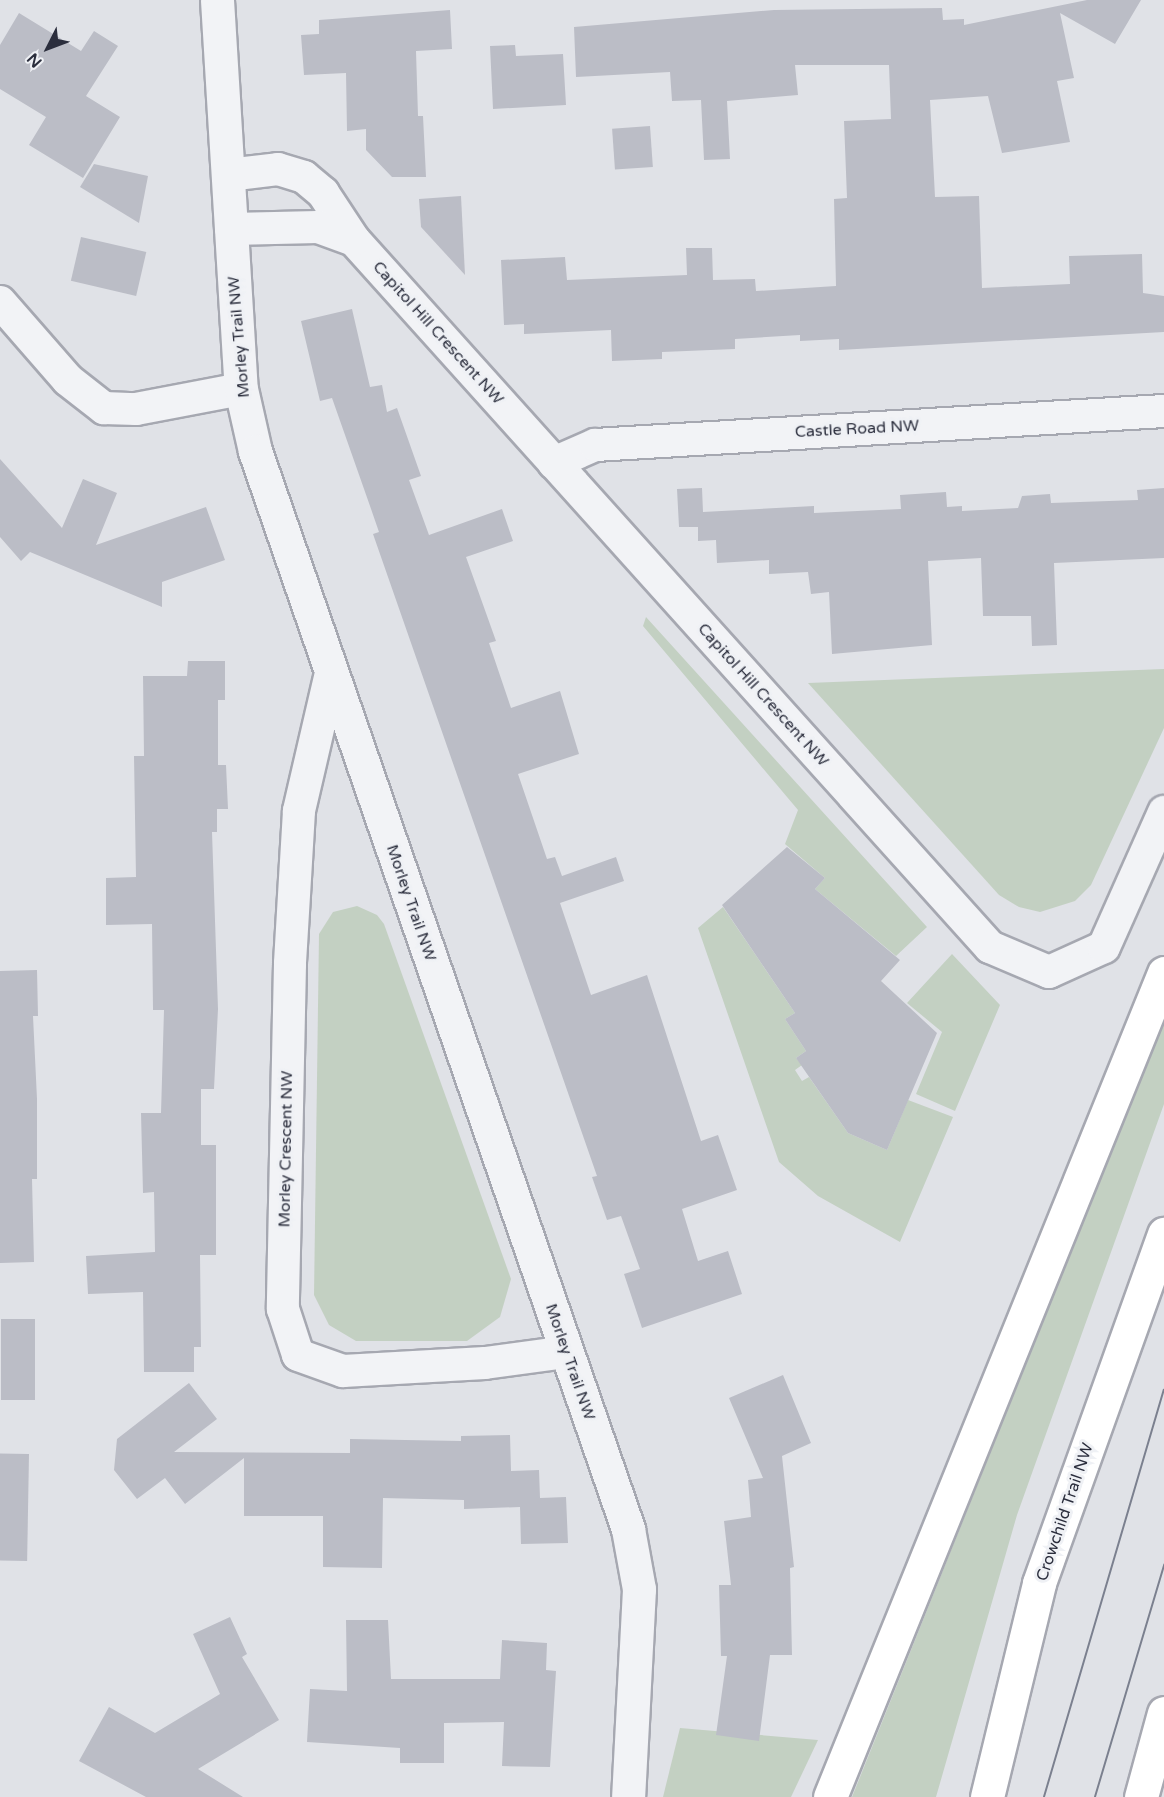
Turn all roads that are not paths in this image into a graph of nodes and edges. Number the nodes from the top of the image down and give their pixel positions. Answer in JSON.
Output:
{"nodes":[{"id":1,"x":217,"y":0,"type":"edge"},
{"id":2,"x":228,"y":176,"type":"junction"},
{"id":3,"x":231,"y":229,"type":"junction"},
{"id":4,"x":354,"y":240,"type":"junction"},
{"id":5,"x":0,"y":302,"type":"edge"},
{"id":6,"x":241,"y":389,"type":"junction"},
{"id":7,"x":1164,"y":411,"type":"edge"},
{"id":8,"x":554,"y":463,"type":"junction"},
{"id":9,"x":331,"y":673,"type":"junction"},
{"id":10,"x":1164,"y":812,"type":"edge"},
{"id":11,"x":1164,"y":973,"type":"edge"},
{"id":12,"x":1164,"y":1234,"type":"edge"},
{"id":13,"x":566,"y":1352,"type":"junction"},
{"id":14,"x":1164,"y":1713,"type":"edge"},
{"id":15,"x":628,"y":1797,"type":"edge"},
{"id":16,"x":830,"y":1797,"type":"edge"},
{"id":17,"x":987,"y":1797,"type":"edge"},
{"id":18,"x":1141,"y":1797,"type":"edge"}],
"edges":[{"from":1,"to":2,"type":"street","name":"Morley Trail NW"},
{"from":2,"to":3,"type":"street","name":"Morley Trail NW"},
{"from":2,"to":4,"type":"street","name":"Capitol Hill Crescent NW"},
{"from":3,"to":4,"type":"street","name":"Capitol Hill Crescent NW"},
{"from":3,"to":6,"type":"street","name":"Morley Trail NW"},
{"from":4,"to":8,"type":"street","name":"Capitol Hill Crescent NW"},
{"from":5,"to":6,"type":"street"},
{"from":6,"to":9,"type":"street","name":"Morley Trail NW"},
{"from":7,"to":8,"type":"street","name":"Castle Road NW"},
{"from":8,"to":10,"type":"street","name":"Capitol Hill Crescent NW"},
{"from":9,"to":13,"type":"street","name":"Morley Trail NW"},
{"from":9,"to":13,"type":"street","name":"Morley Crescent NW"},
{"from":11,"to":16,"type":"highway"},
{"from":12,"to":17,"type":"highway","name":"Crowchild Trail NW"},
{"from":13,"to":15,"type":"street","name":"Morley Trail NW"},
{"from":14,"to":18,"type":"highway"}]}
